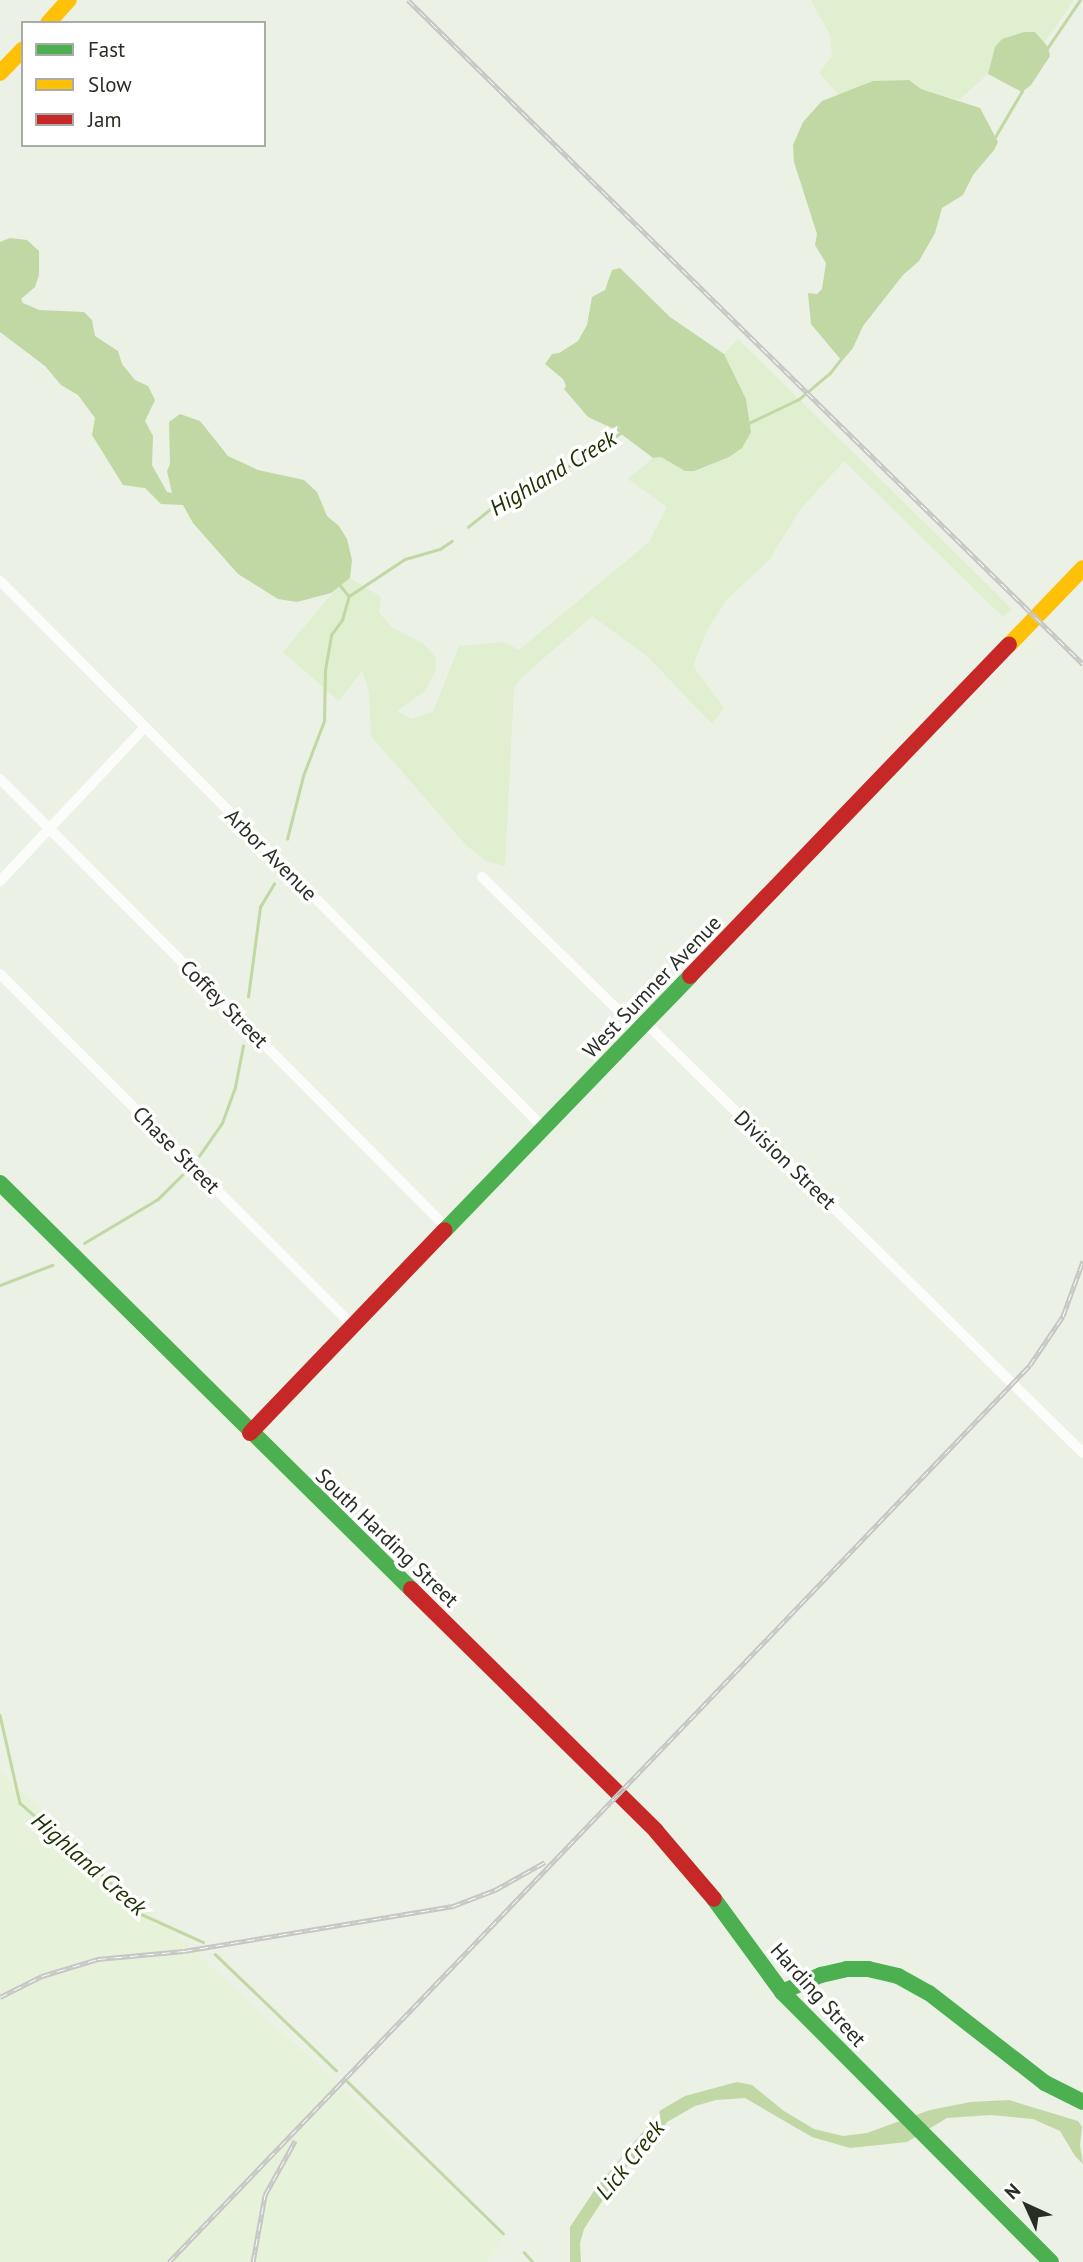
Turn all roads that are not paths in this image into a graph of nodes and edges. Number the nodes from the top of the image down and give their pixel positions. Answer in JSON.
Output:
{"nodes":[{"id":1,"x":69,"y":0,"type":"edge"},
{"id":2,"x":50,"y":21,"type":"edge"},
{"id":3,"x":21,"y":51,"type":"edge"},
{"id":4,"x":0,"y":73,"type":"edge"},
{"id":5,"x":1083,"y":568,"type":"edge"},
{"id":6,"x":0,"y":581,"type":"edge"},
{"id":7,"x":144,"y":728,"type":"junction"},
{"id":8,"x":0,"y":779,"type":"edge"},
{"id":9,"x":50,"y":828,"type":"junction"},
{"id":10,"x":482,"y":877,"type":"dead end"},
{"id":11,"x":0,"y":881,"type":"edge"},
{"id":12,"x":0,"y":974,"type":"edge"},
{"id":13,"x":644,"y":1025,"type":"junction"},
{"id":14,"x":544,"y":1128,"type":"junction"},
{"id":15,"x":0,"y":1183,"type":"edge"},
{"id":16,"x":448,"y":1228,"type":"junction"},
{"id":17,"x":353,"y":1326,"type":"junction"},
{"id":18,"x":250,"y":1433,"type":"junction"},
{"id":19,"x":1083,"y":1453,"type":"edge"},
{"id":20,"x":736,"y":1930,"type":"joint"},
{"id":21,"x":782,"y":1992,"type":"junction"},
{"id":22,"x":1083,"y":2102,"type":"edge"},
{"id":23,"x":1051,"y":2262,"type":"edge"}],
"edges":[{"from":1,"to":2,"type":"main road"},
{"from":3,"to":4,"type":"main road"},
{"from":5,"to":13,"type":"main road","name":"West Sumner Avenue"},
{"from":6,"to":7,"type":"street","name":"Arbor Avenue"},
{"from":7,"to":9,"type":"street"},
{"from":7,"to":14,"type":"street","name":"Arbor Avenue"},
{"from":8,"to":9,"type":"street","name":"Coffey Street"},
{"from":9,"to":11,"type":"street"},
{"from":9,"to":16,"type":"street","name":"Coffey Street"},
{"from":10,"to":13,"type":"street","name":"Division Street"},
{"from":12,"to":17,"type":"street","name":"Chase Street"},
{"from":13,"to":14,"type":"main road","name":"West Sumner Avenue"},
{"from":13,"to":19,"type":"street","name":"Division Street"},
{"from":14,"to":16,"type":"main road","name":"West Sumner Avenue"},
{"from":15,"to":18,"type":"main road","name":"South Harding Street"},
{"from":16,"to":17,"type":"main road","name":"West Sumner Avenue"},
{"from":17,"to":18,"type":"main road","name":"West Sumner Avenue"},
{"from":18,"to":20,"type":"main road","name":"South Harding Street"},
{"from":20,"to":21,"type":"main road","name":"Harding Street"},
{"from":21,"to":22,"type":"main road"},
{"from":21,"to":23,"type":"main road","name":"Harding Street"}]}
